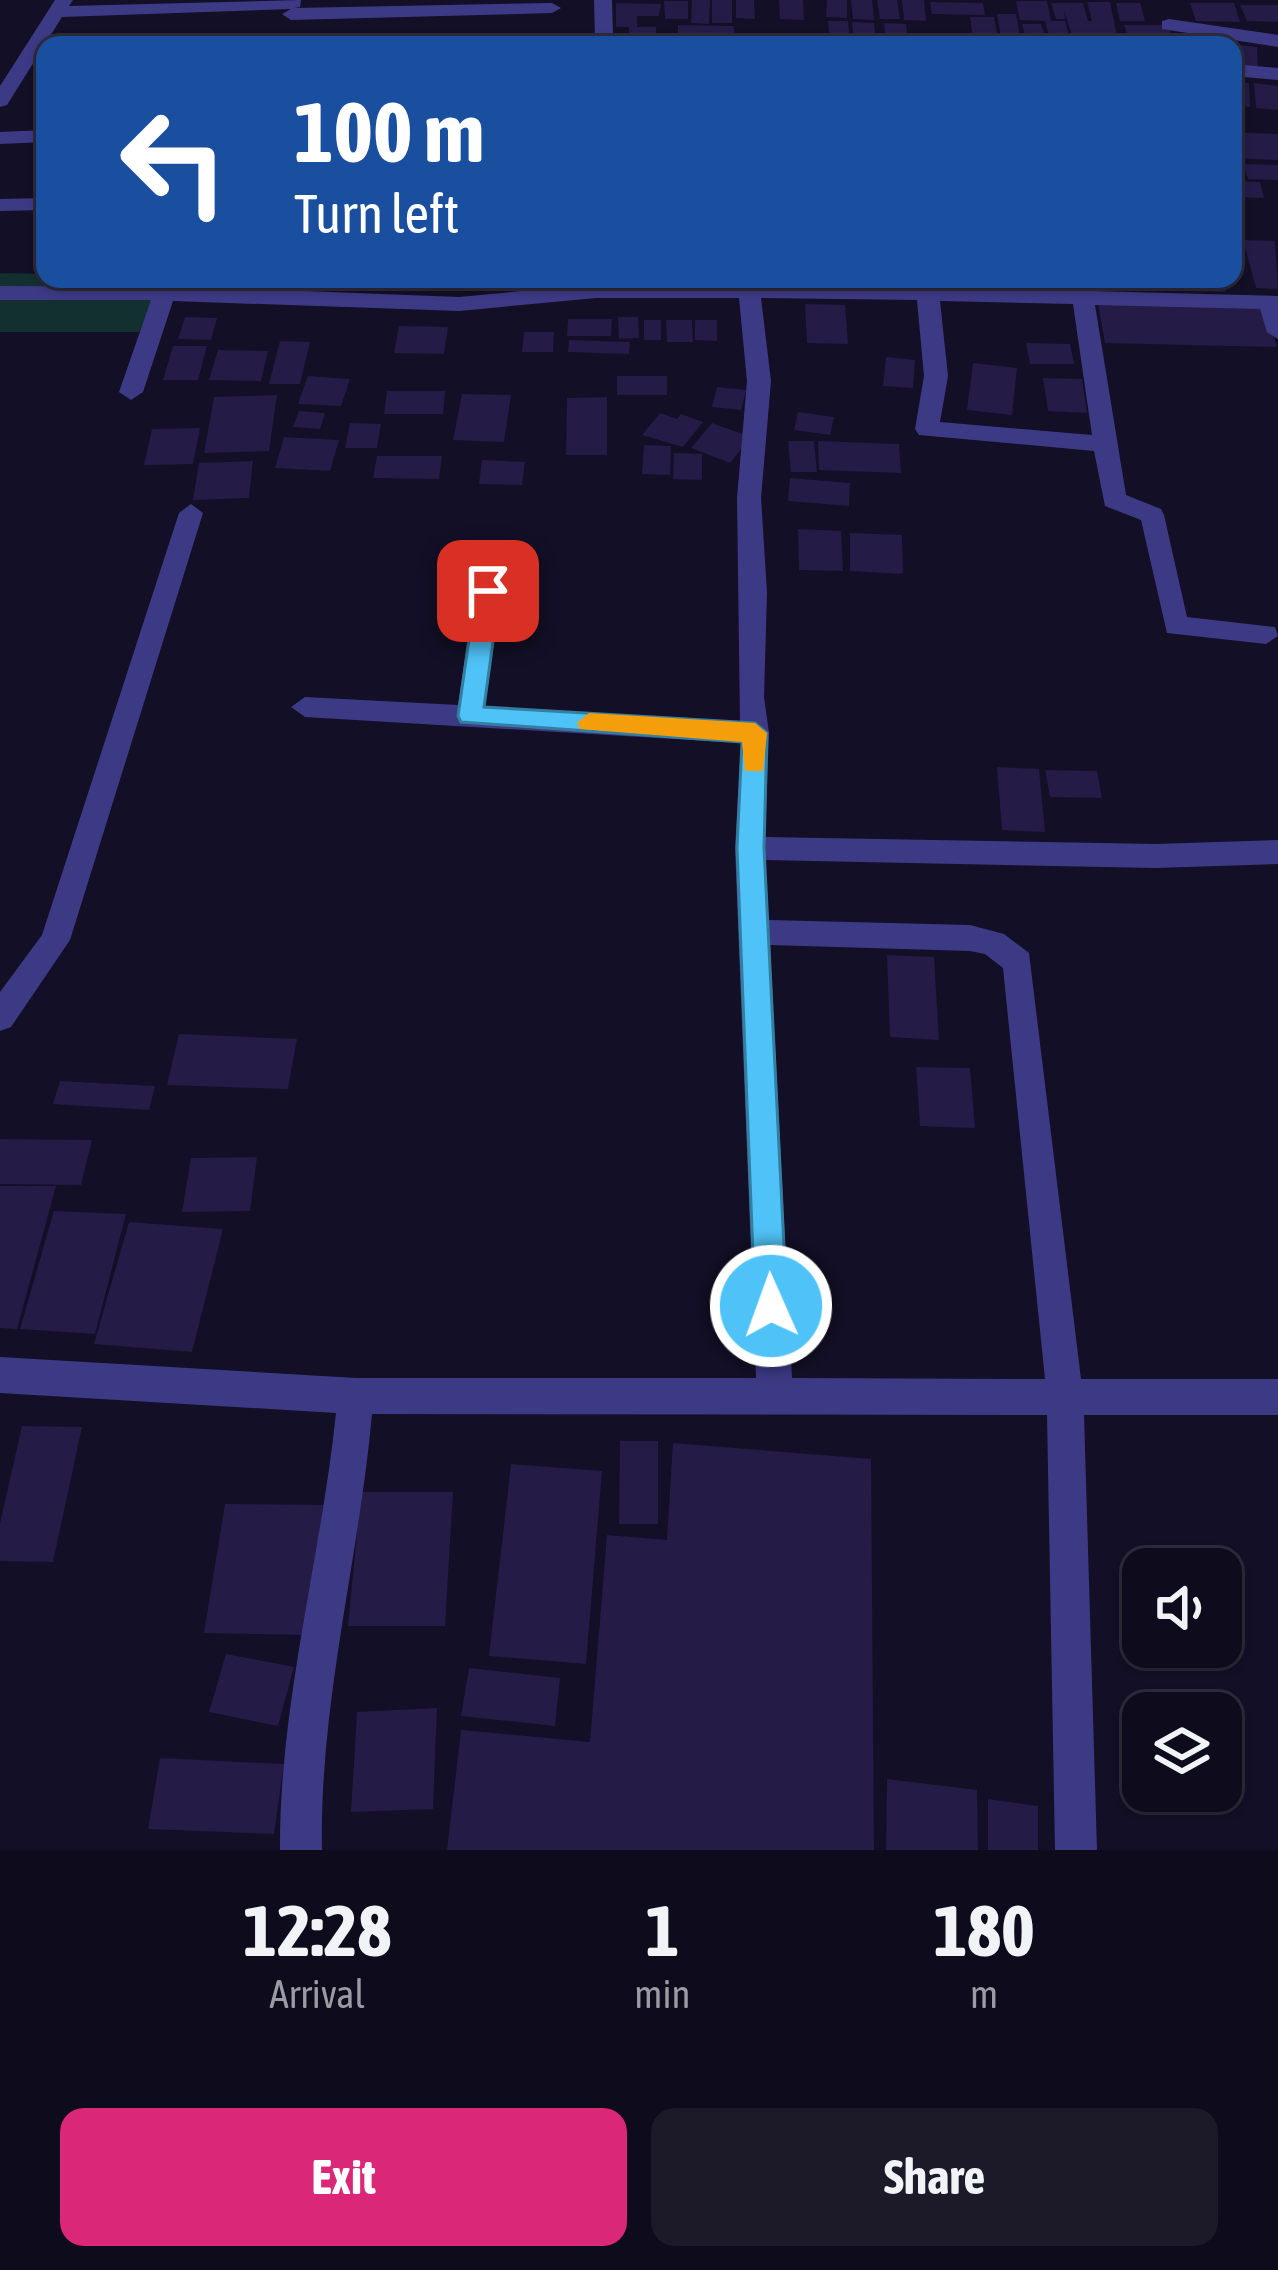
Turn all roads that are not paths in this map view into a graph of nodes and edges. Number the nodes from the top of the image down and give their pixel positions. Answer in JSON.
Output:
{"nodes":[{"id":1,"x":603,"y":0,"type":"edge"},
{"id":2,"x":1159,"y":0,"type":"edge"},
{"id":3,"x":60,"y":6,"type":"edge"},
{"id":4,"x":552,"y":8,"type":"dead end"},
{"id":5,"x":292,"y":12,"type":"edge"},
{"id":6,"x":1173,"y":35,"type":"edge"},
{"id":7,"x":41,"y":36,"type":"edge"},
{"id":8,"x":604,"y":36,"type":"edge"},
{"id":9,"x":1242,"y":39,"type":"edge"},
{"id":10,"x":1278,"y":41,"type":"edge"},
{"id":11,"x":36,"y":44,"type":"edge"},
{"id":12,"x":0,"y":57,"type":"edge"},
{"id":13,"x":23,"y":64,"type":"junction"},
{"id":14,"x":36,"y":68,"type":"edge"},
{"id":15,"x":1242,"y":71,"type":"edge"},
{"id":16,"x":1278,"y":74,"type":"edge"},
{"id":17,"x":0,"y":101,"type":"edge"},
{"id":18,"x":36,"y":136,"type":"edge"},
{"id":19,"x":0,"y":138,"type":"edge"},
{"id":20,"x":36,"y":204,"type":"edge"},
{"id":21,"x":0,"y":205,"type":"edge"},
{"id":22,"x":0,"y":276,"type":"edge"},
{"id":23,"x":36,"y":277,"type":"edge"},
{"id":24,"x":201,"y":288,"type":"edge"},
{"id":25,"x":238,"y":288,"type":"edge"},
{"id":26,"x":1047,"y":288,"type":"edge"},
{"id":27,"x":525,"y":290,"type":"edge"},
{"id":28,"x":0,"y":293,"type":"edge"},
{"id":29,"x":750,"y":293,"type":"junction"},
{"id":30,"x":928,"y":295,"type":"junction"},
{"id":31,"x":163,"y":297,"type":"junction"},
{"id":32,"x":1083,"y":298,"type":"junction"},
{"id":33,"x":1273,"y":303,"type":"edge"},
{"id":34,"x":1278,"y":332,"type":"edge"},
{"id":35,"x":131,"y":392,"type":"dead end"},
{"id":36,"x":1107,"y":444,"type":"junction"},
{"id":37,"x":190,"y":513,"type":"dead end"},
{"id":38,"x":494,"y":549,"type":"dead end"},
{"id":39,"x":1266,"y":634,"type":"dead end"},
{"id":40,"x":305,"y":707,"type":"dead end"},
{"id":41,"x":470,"y":716,"type":"junction"},
{"id":42,"x":755,"y":733,"type":"junction"},
{"id":43,"x":750,"y":848,"type":"junction"},
{"id":44,"x":1278,"y":852,"type":"edge"},
{"id":45,"x":756,"y":932,"type":"junction"},
{"id":46,"x":0,"y":1017,"type":"edge"},
{"id":47,"x":0,"y":1375,"type":"edge"},
{"id":48,"x":356,"y":1396,"type":"junction"},
{"id":49,"x":1278,"y":1397,"type":"edge"},
{"id":50,"x":1065,"y":1398,"type":"junction"},
{"id":51,"x":775,"y":1399,"type":"junction"},
{"id":52,"x":301,"y":1850,"type":"edge"},
{"id":53,"x":1076,"y":1850,"type":"edge"}],
"edges":[{"from":1,"to":8,"type":"street"},
{"from":2,"to":6,"type":"street"},
{"from":3,"to":5,"type":"street"},
{"from":3,"to":7,"type":"street"},
{"from":4,"to":5,"type":"street"},
{"from":9,"to":10,"type":"street"},
{"from":11,"to":13,"type":"street"},
{"from":12,"to":13,"type":"street"},
{"from":13,"to":14,"type":"street"},
{"from":13,"to":17,"type":"street"},
{"from":15,"to":16,"type":"street"},
{"from":18,"to":19,"type":"street"},
{"from":20,"to":21,"type":"street"},
{"from":22,"to":23,"type":"street"},
{"from":24,"to":31,"type":"street"},
{"from":25,"to":27,"type":"street"},
{"from":26,"to":30,"type":"street"},
{"from":26,"to":32,"type":"street"},
{"from":27,"to":29,"type":"street"},
{"from":28,"to":31,"type":"street"},
{"from":29,"to":30,"type":"street"},
{"from":29,"to":42,"type":"street"},
{"from":30,"to":36,"type":"street"},
{"from":31,"to":35,"type":"street"},
{"from":32,"to":33,"type":"street"},
{"from":32,"to":36,"type":"street"},
{"from":33,"to":34,"type":"street"},
{"from":36,"to":39,"type":"street"},
{"from":37,"to":46,"type":"street"},
{"from":38,"to":41,"type":"street"},
{"from":40,"to":41,"type":"street"},
{"from":41,"to":42,"type":"street"},
{"from":42,"to":43,"type":"street"},
{"from":43,"to":44,"type":"street"},
{"from":43,"to":45,"type":"street"},
{"from":45,"to":50,"type":"street"},
{"from":45,"to":51,"type":"street"},
{"from":47,"to":48,"type":"street"},
{"from":48,"to":51,"type":"street"},
{"from":48,"to":52,"type":"street"},
{"from":49,"to":50,"type":"street"},
{"from":50,"to":51,"type":"street"},
{"from":50,"to":53,"type":"street"}]}
